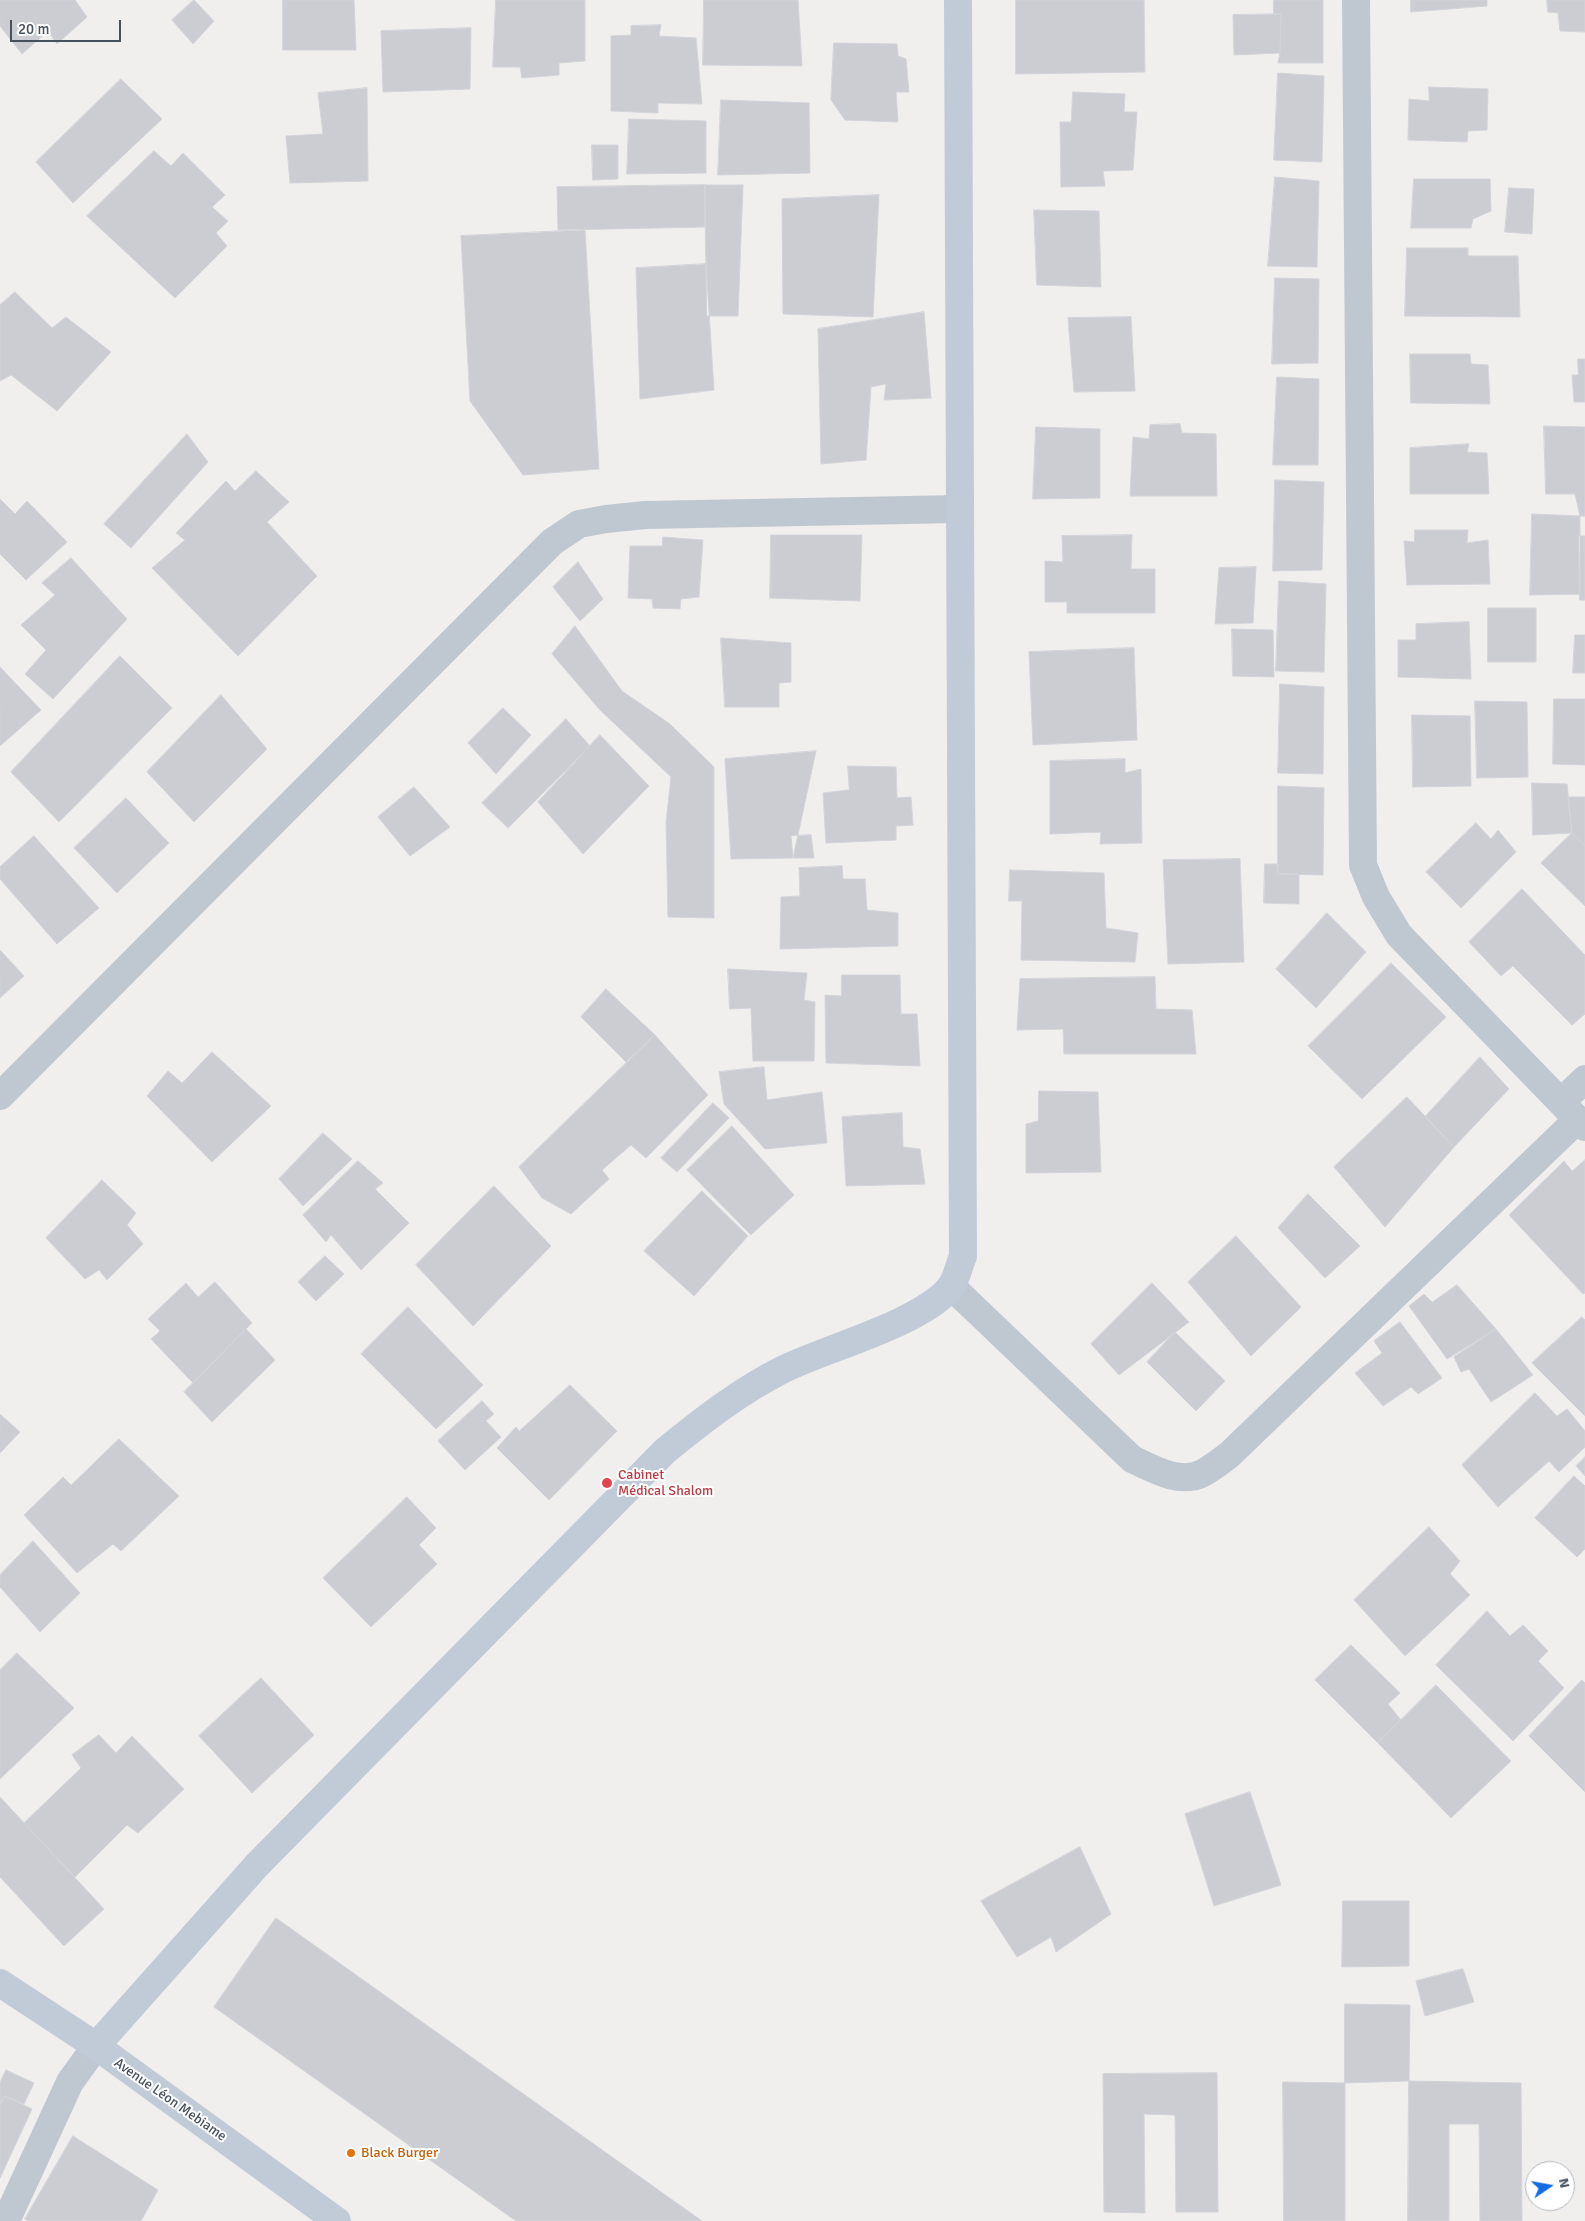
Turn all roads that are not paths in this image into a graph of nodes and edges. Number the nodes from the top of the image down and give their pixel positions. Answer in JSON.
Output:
{"nodes":[{"id":1,"x":958,"y":0,"type":"edge"},
{"id":2,"x":1356,"y":0,"type":"edge"},
{"id":3,"x":959,"y":509,"type":"junction"},
{"id":4,"x":1585,"y":1079,"type":"edge"},
{"id":5,"x":0,"y":1096,"type":"edge"},
{"id":6,"x":1574,"y":1116,"type":"edge"},
{"id":7,"x":951,"y":1286,"type":"junction"},
{"id":8,"x":0,"y":1983,"type":"edge"},
{"id":9,"x":96,"y":2046,"type":"junction"},
{"id":10,"x":6,"y":2221,"type":"edge"},
{"id":11,"x":337,"y":2221,"type":"edge"}],
"edges":[{"from":1,"to":3,"type":"street"},
{"from":2,"to":6,"type":"street"},
{"from":3,"to":5,"type":"street"},
{"from":3,"to":7,"type":"street"},
{"from":4,"to":6,"type":"street"},
{"from":6,"to":7,"type":"street"},
{"from":7,"to":9,"type":"street"},
{"from":8,"to":9,"type":"street","name":"Avenue Léon Mebiame"},
{"from":9,"to":10,"type":"street"},
{"from":9,"to":11,"type":"street","name":"Avenue Léon Mebiame"}]}
